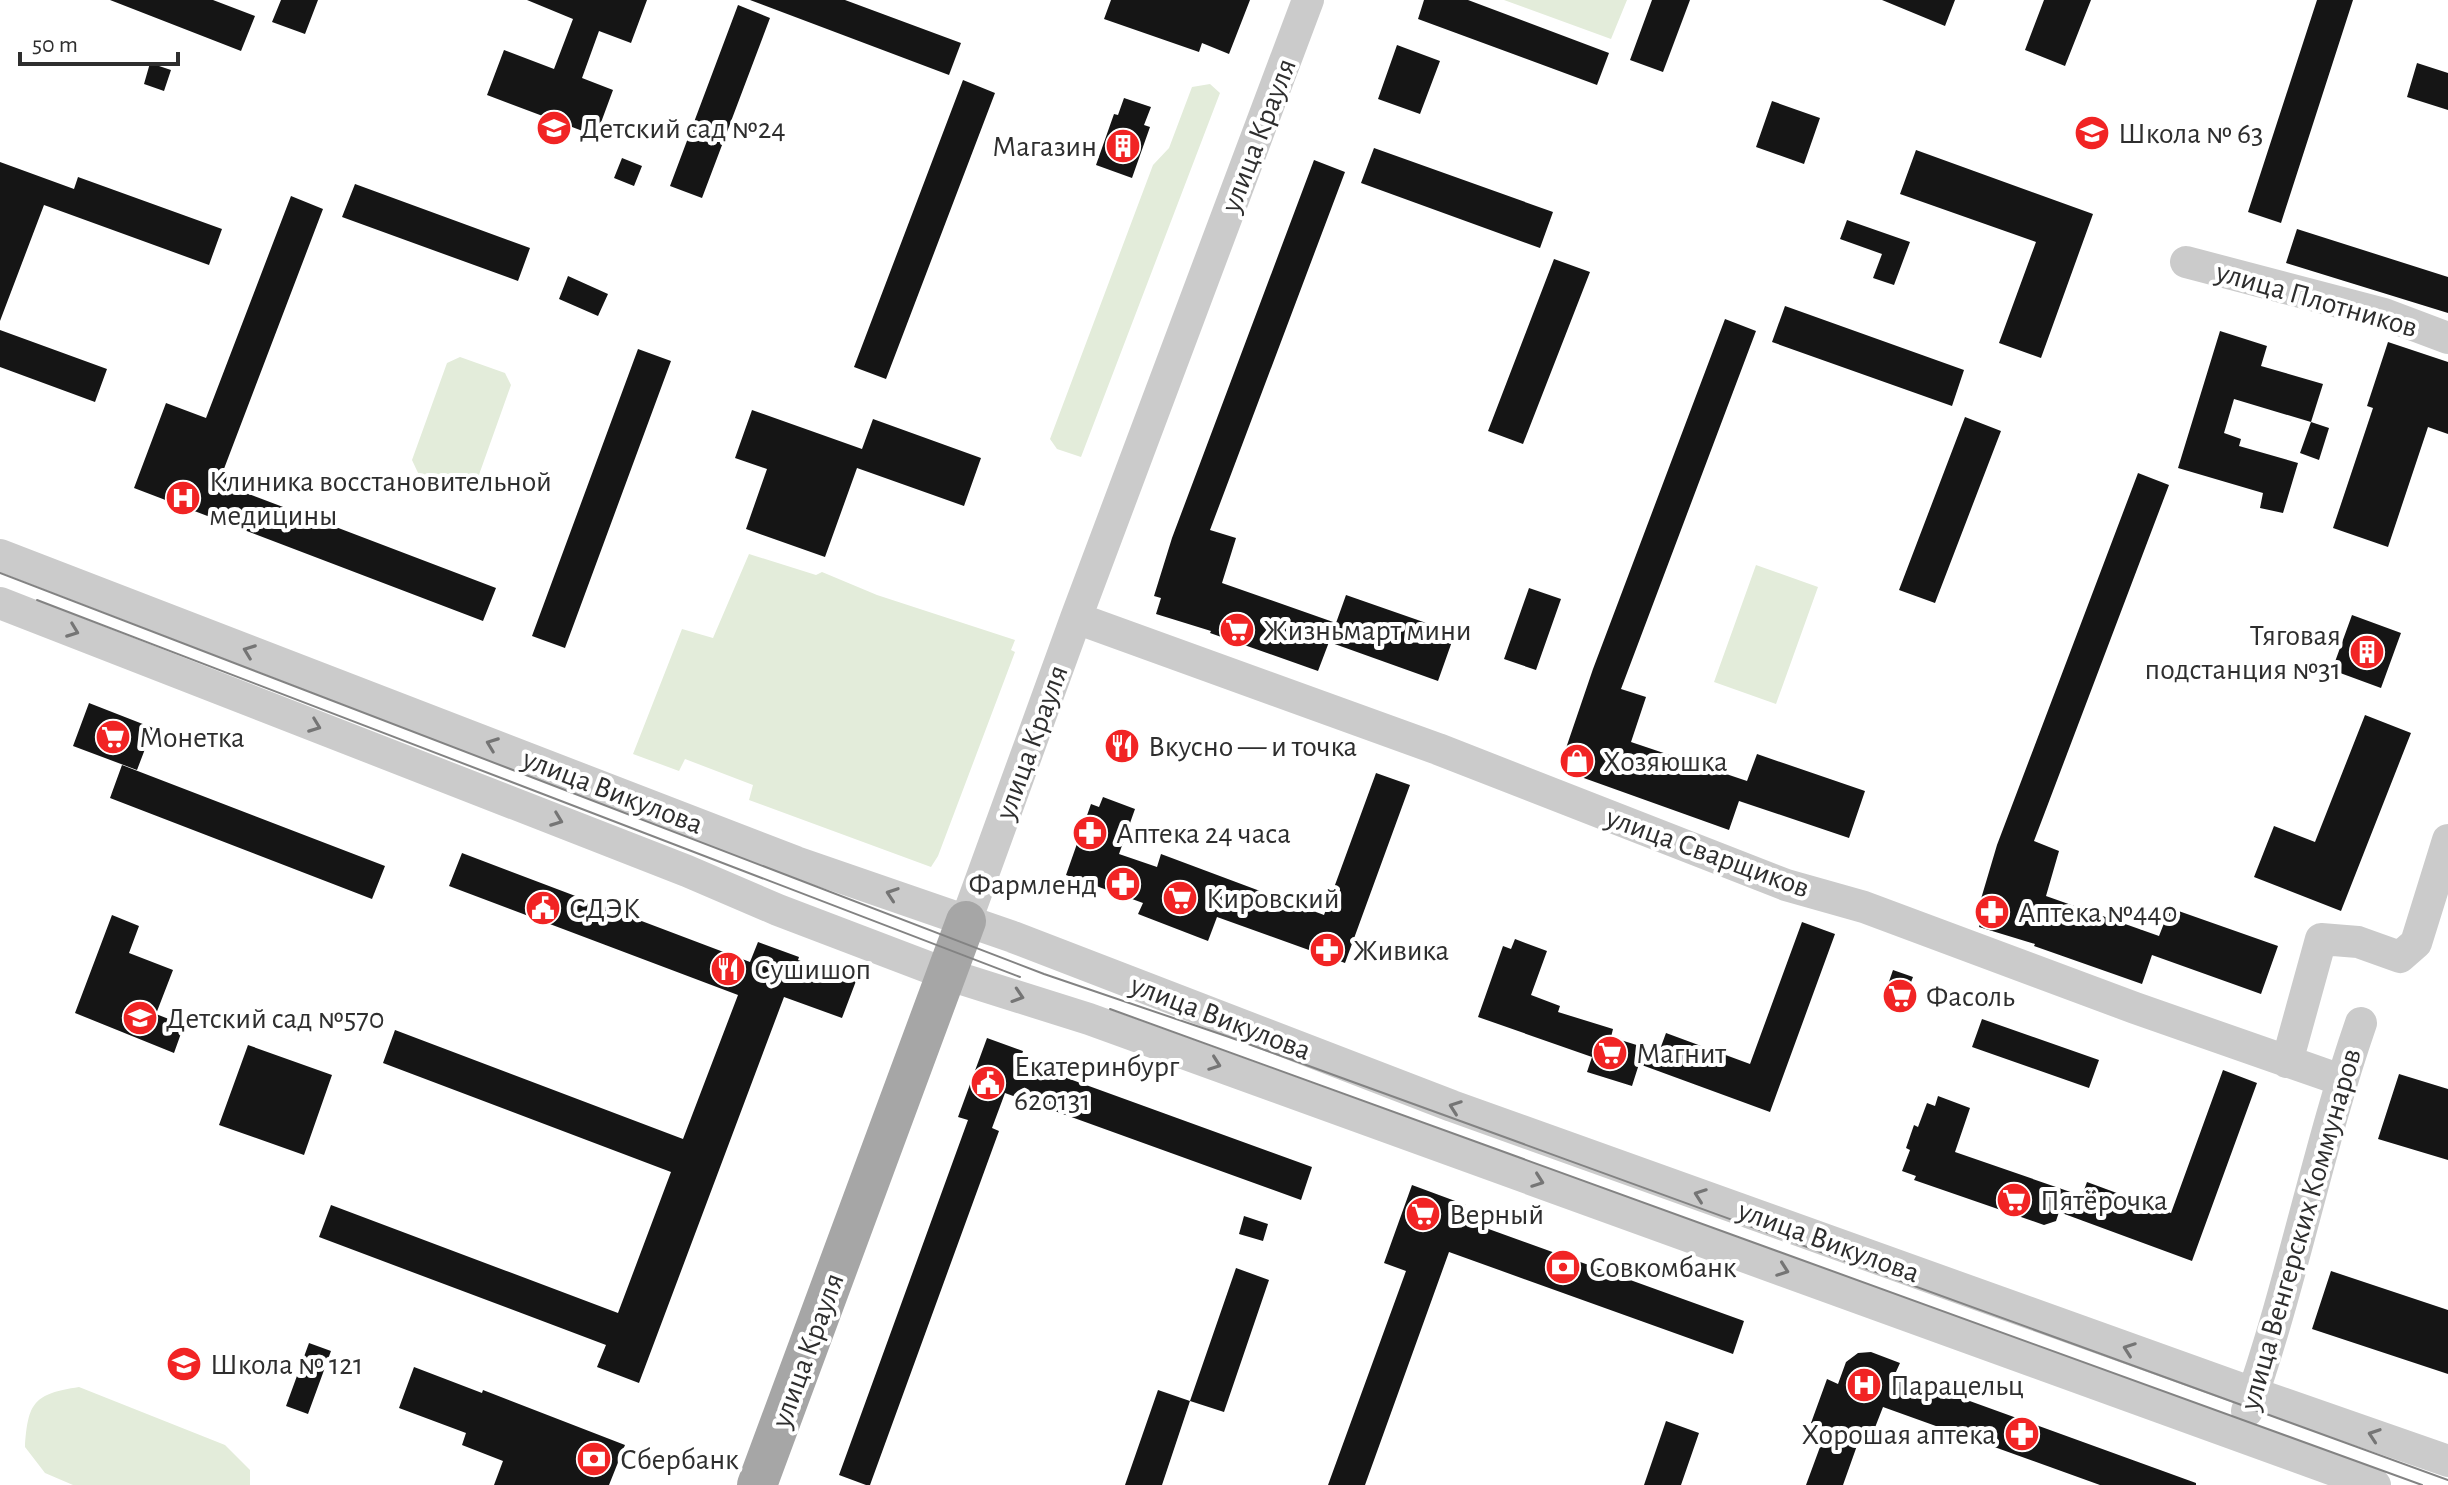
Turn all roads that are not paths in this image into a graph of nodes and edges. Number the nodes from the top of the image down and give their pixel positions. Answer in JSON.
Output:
{"nodes":[{"id":1,"x":1308,"y":0,"type":"edge"},
{"id":2,"x":2186,"y":262,"type":"dead end"},
{"id":3,"x":2448,"y":338,"type":"edge"},
{"id":4,"x":0,"y":555,"type":"edge"},
{"id":5,"x":0,"y":603,"type":"edge"},
{"id":6,"x":1076,"y":618,"type":"junction"},
{"id":7,"x":2448,"y":840,"type":"edge"},
{"id":8,"x":966,"y":921,"type":"junction"},
{"id":9,"x":946,"y":974,"type":"junction"},
{"id":10,"x":2361,"y":1023,"type":"dead end"},
{"id":11,"x":2287,"y":1062,"type":"junction"},
{"id":12,"x":2341,"y":1080,"type":"junction"},
{"id":13,"x":2253,"y":1393,"type":"junction"},
{"id":14,"x":2238,"y":1435,"type":"junction"},
{"id":15,"x":2448,"y":1461,"type":"edge"},
{"id":16,"x":757,"y":1485,"type":"edge"},
{"id":17,"x":2375,"y":1485,"type":"edge"}],
"edges":[{"from":1,"to":6,"type":"street","name":"улица Крауля"},
{"from":2,"to":3,"type":"street","name":"улица Плотников"},
{"from":8,"to":4,"type":"street","name":"улица Викулова","one_way":true},
{"from":5,"to":9,"type":"street","name":"улица Викулова","one_way":true},
{"from":6,"to":8,"type":"street","name":"улица Крауля"},
{"from":6,"to":11,"type":"street","name":"улица Сварщиков"},
{"from":7,"to":11,"type":"street","name":"улица Венгерских Коммунаров"},
{"from":8,"to":9,"type":"main road","name":"улица Крауля"},
{"from":13,"to":8,"type":"street","name":"улица Викулова","one_way":true},
{"from":9,"to":14,"type":"street","name":"улица Викулова","one_way":true},
{"from":9,"to":16,"type":"main road","name":"улица Крауля"},
{"from":10,"to":12,"type":"street","name":"улица Венгерских Коммунаров"},
{"from":11,"to":12,"type":"street","name":"улица Сварщиков"},
{"from":12,"to":13,"type":"street","name":"улица Венгерских Коммунаров"},
{"from":13,"to":14,"type":"street","name":"улица Венгерских Коммунаров"},
{"from":15,"to":13,"type":"street","name":"улица Викулова","one_way":true},
{"from":14,"to":17,"type":"street","name":"улица Викулова"}]}
